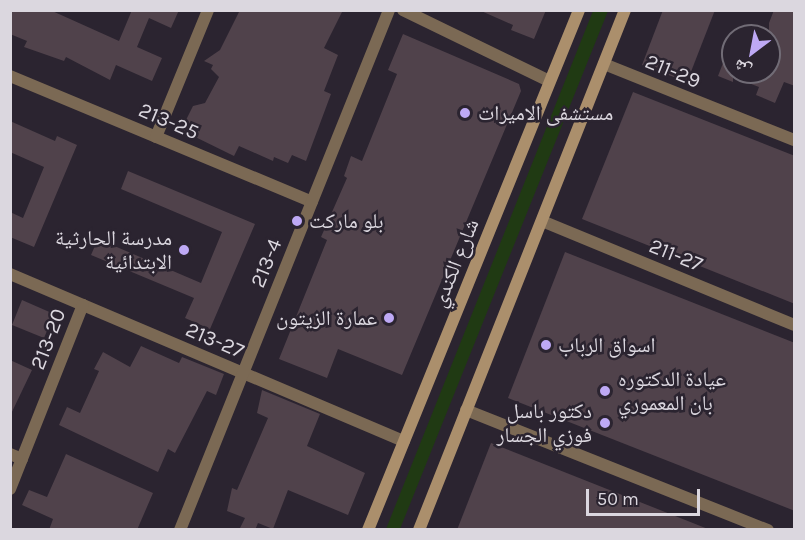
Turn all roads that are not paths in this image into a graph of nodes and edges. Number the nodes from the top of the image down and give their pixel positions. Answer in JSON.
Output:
{"nodes":[{"id":1,"x":208,"y":10,"type":"edge"},
{"id":2,"x":389,"y":10,"type":"edge"},
{"id":3,"x":403,"y":10,"type":"edge"},
{"id":4,"x":579,"y":10,"type":"edge"},
{"id":5,"x":626,"y":10,"type":"edge"},
{"id":6,"x":604,"y":64,"type":"junction"},
{"id":7,"x":10,"y":76,"type":"edge"},
{"id":8,"x":549,"y":81,"type":"junction"},
{"id":9,"x":156,"y":137,"type":"junction"},
{"id":10,"x":795,"y":140,"type":"edge"},
{"id":11,"x":312,"y":202,"type":"junction"},
{"id":12,"x":542,"y":221,"type":"junction"},
{"id":13,"x":10,"y":274,"type":"edge"},
{"id":14,"x":83,"y":305,"type":"junction"},
{"id":15,"x":795,"y":325,"type":"edge"},
{"id":16,"x":243,"y":373,"type":"junction"},
{"id":17,"x":466,"y":411,"type":"junction"},
{"id":18,"x":404,"y":441,"type":"junction"},
{"id":19,"x":16,"y":456,"type":"edge"},
{"id":20,"x":10,"y":489,"type":"edge"},
{"id":21,"x":180,"y":530,"type":"edge"},
{"id":22,"x":368,"y":530,"type":"edge"},
{"id":23,"x":419,"y":530,"type":"edge"},
{"id":24,"x":768,"y":530,"type":"edge"}],
"edges":[{"from":1,"to":9,"type":"street"},
{"from":2,"to":11,"type":"street","name":"213-4"},
{"from":3,"to":8,"type":"street"},
{"from":4,"to":8,"type":"street","name":"شارع الكندي"},
{"from":5,"to":6,"type":"street"},
{"from":6,"to":10,"type":"street","name":"211-29"},
{"from":6,"to":12,"type":"street"},
{"from":7,"to":9,"type":"street","name":"213-25"},
{"from":8,"to":18,"type":"street","name":"شارع الكندي"},
{"from":9,"to":11,"type":"street","name":"213-25"},
{"from":11,"to":16,"type":"street","name":"213-4"},
{"from":12,"to":15,"type":"street","name":"211-27"},
{"from":12,"to":17,"type":"street"},
{"from":13,"to":14,"type":"street","name":"213-27"},
{"from":14,"to":16,"type":"street","name":"213-27"},
{"from":14,"to":19,"type":"street","name":"213-20"},
{"from":16,"to":18,"type":"street","name":"213-27"},
{"from":16,"to":21,"type":"street","name":"213-4"},
{"from":17,"to":23,"type":"street"},
{"from":17,"to":24,"type":"street"},
{"from":18,"to":22,"type":"street","name":"شارع الكندي"},
{"from":19,"to":20,"type":"street","name":"213-20"}]}
